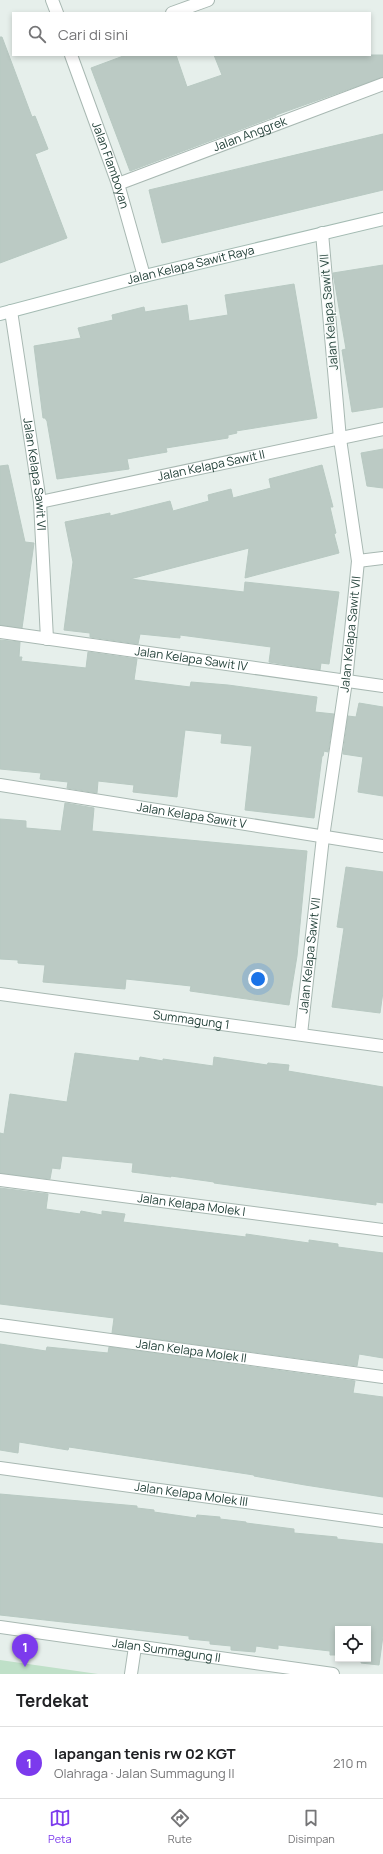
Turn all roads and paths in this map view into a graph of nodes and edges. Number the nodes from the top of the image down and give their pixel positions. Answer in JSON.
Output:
{"nodes":[{"id":1,"x":52,"y":0,"type":"edge"},
{"id":2,"x":208,"y":0,"type":"edge"},
{"id":3,"x":57,"y":12,"type":"edge"},
{"id":4,"x":175,"y":12,"type":"edge"},
{"id":5,"x":71,"y":56,"type":"edge"},
{"id":6,"x":383,"y":84,"type":"edge"},
{"id":7,"x":118,"y":184,"type":"junction"},
{"id":8,"x":383,"y":219,"type":"edge"},
{"id":9,"x":322,"y":233,"type":"junction"},
{"id":10,"x":144,"y":276,"type":"junction"},
{"id":11,"x":6,"y":312,"type":"edge"},
{"id":12,"x":383,"y":429,"type":"edge"},
{"id":13,"x":340,"y":439,"type":"junction"},
{"id":14,"x":40,"y":502,"type":"junction"},
{"id":15,"x":383,"y":558,"type":"edge"},
{"id":16,"x":358,"y":560,"type":"junction"},
{"id":17,"x":0,"y":632,"type":"edge"},
{"id":18,"x":47,"y":639,"type":"junction"},
{"id":19,"x":346,"y":681,"type":"junction"},
{"id":20,"x":383,"y":686,"type":"edge"},
{"id":21,"x":0,"y":785,"type":"edge"},
{"id":22,"x":323,"y":837,"type":"junction"},
{"id":23,"x":383,"y":846,"type":"edge"},
{"id":24,"x":0,"y":994,"type":"edge"},
{"id":25,"x":301,"y":1034,"type":"junction"},
{"id":26,"x":383,"y":1046,"type":"edge"},
{"id":27,"x":0,"y":1180,"type":"edge"},
{"id":28,"x":383,"y":1230,"type":"edge"},
{"id":29,"x":0,"y":1325,"type":"edge"},
{"id":30,"x":383,"y":1377,"type":"edge"},
{"id":31,"x":0,"y":1468,"type":"edge"},
{"id":32,"x":383,"y":1521,"type":"edge"},
{"id":33,"x":0,"y":1627,"type":"edge"},
{"id":34,"x":135,"y":1647,"type":"junction"},
{"id":35,"x":300,"y":1671,"type":"edge"},
{"id":36,"x":131,"y":1674,"type":"edge"},
{"id":37,"x":333,"y":1674,"type":"edge"}],
"edges":[{"from":1,"to":3,"type":"street"},
{"from":2,"to":4,"type":"street"},
{"from":5,"to":7,"type":"street","name":"Jalan Flamboyan"},
{"from":6,"to":7,"type":"street","name":"Jalan Anggrek"},
{"from":7,"to":10,"type":"street","name":"Jalan Flamboyan"},
{"from":8,"to":9,"type":"street","name":"Jalan Kelapa Sawit Raya"},
{"from":9,"to":10,"type":"street","name":"Jalan Kelapa Sawit Raya"},
{"from":9,"to":13,"type":"street","name":"Jalan Kelapa Sawit VII"},
{"from":10,"to":11,"type":"street","name":"Jalan Kelapa Sawit Raya"},
{"from":11,"to":14,"type":"street","name":"Jalan Kelapa Sawit VI"},
{"from":12,"to":13,"type":"street","name":"Jalan Kelapa Sawit II"},
{"from":13,"to":14,"type":"street","name":"Jalan Kelapa Sawit II"},
{"from":13,"to":16,"type":"street","name":"Jalan Kelapa Sawit VII"},
{"from":14,"to":18,"type":"street","name":"Jalan Kelapa Sawit VI"},
{"from":15,"to":16,"type":"street"},
{"from":16,"to":19,"type":"street","name":"Jalan Kelapa Sawit VII"},
{"from":17,"to":18,"type":"street","name":"Jalan Kelapa Sawit IV"},
{"from":18,"to":19,"type":"street","name":"Jalan Kelapa Sawit IV"},
{"from":19,"to":20,"type":"street","name":"Jalan Kelapa Sawit IV"},
{"from":19,"to":22,"type":"street","name":"Jalan Kelapa Sawit VII"},
{"from":21,"to":22,"type":"street","name":"Jalan Kelapa Sawit V"},
{"from":22,"to":23,"type":"street","name":"Jalan Kelapa Sawit V"},
{"from":22,"to":25,"type":"street","name":"Jalan Kelapa Sawit VII"},
{"from":24,"to":25,"type":"street","name":"Summagung 1"},
{"from":25,"to":26,"type":"street","name":"Summagung 1"},
{"from":27,"to":28,"type":"street","name":"Jalan Kelapa Molek I"},
{"from":29,"to":30,"type":"street","name":"Jalan Kelapa Molek II"},
{"from":31,"to":32,"type":"street","name":"Jalan Kelapa Molek III"},
{"from":33,"to":34,"type":"street","name":"Jalan Summagung II"},
{"from":34,"to":35,"type":"street","name":"Jalan Summagung II"},
{"from":34,"to":36,"type":"street"},
{"from":35,"to":37,"type":"street","name":"Jalan Summagung II"}]}
